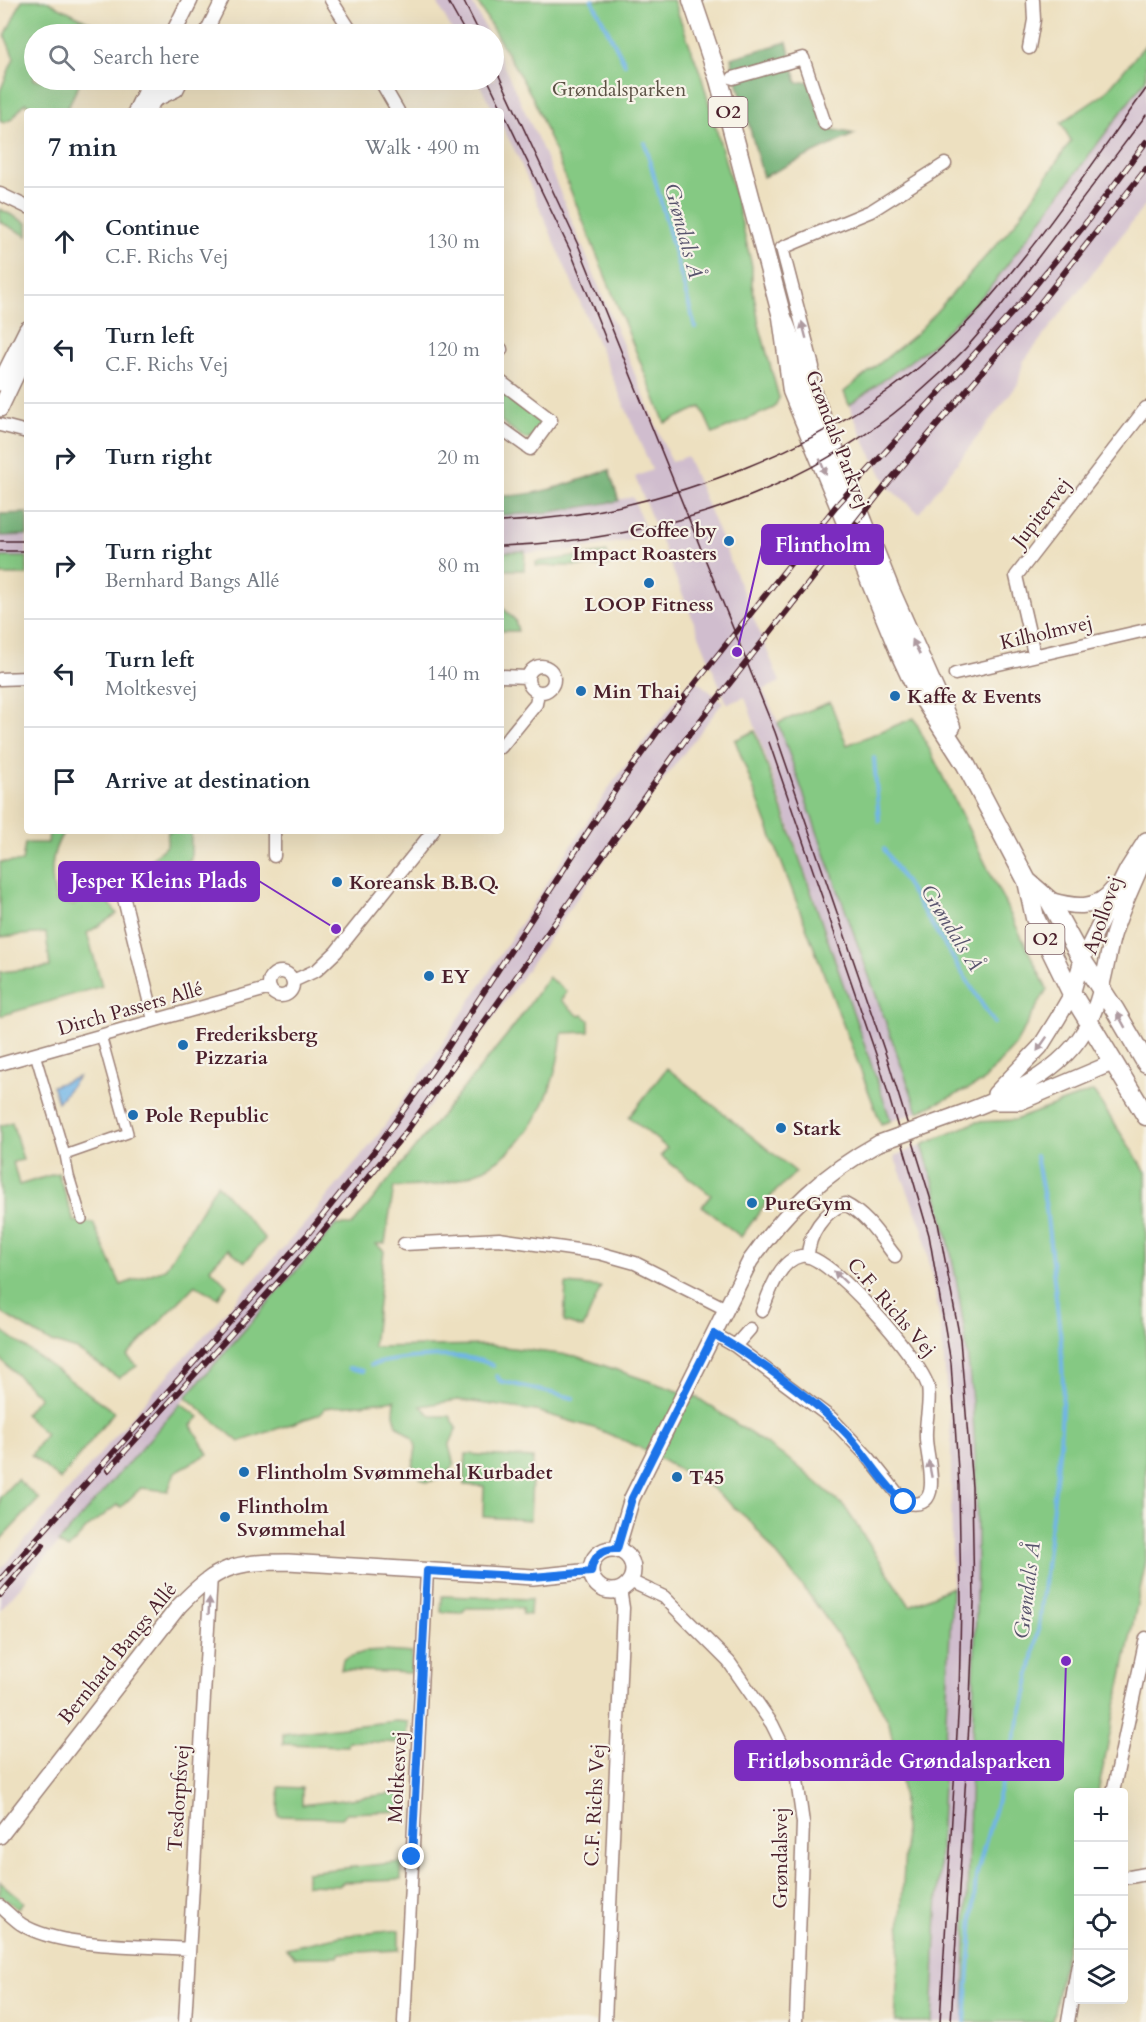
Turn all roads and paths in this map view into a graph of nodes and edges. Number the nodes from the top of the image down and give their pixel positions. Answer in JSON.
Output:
{"nodes":[{"id":1,"x":190,"y":0,"type":"edge"},
{"id":2,"x":200,"y":0,"type":"edge"},
{"id":3,"x":222,"y":0,"type":"edge"},
{"id":4,"x":331,"y":0,"type":"edge"},
{"id":5,"x":692,"y":0,"type":"edge"},
{"id":6,"x":1033,"y":0,"type":"edge"},
{"id":7,"x":178,"y":24,"type":"edge"},
{"id":8,"x":188,"y":24,"type":"edge"},
{"id":9,"x":210,"y":24,"type":"edge"},
{"id":10,"x":347,"y":24,"type":"edge"},
{"id":11,"x":1029,"y":48,"type":"dead end"},
{"id":12,"x":733,"y":78,"type":"dead end"},
{"id":13,"x":156,"y":90,"type":"edge"},
{"id":14,"x":177,"y":90,"type":"edge"},
{"id":15,"x":386,"y":90,"type":"edge"},
{"id":16,"x":148,"y":103,"type":"edge"},
{"id":17,"x":396,"y":108,"type":"edge"},
{"id":18,"x":825,"y":124,"type":"dead end"},
{"id":19,"x":945,"y":164,"type":"dead end"},
{"id":20,"x":0,"y":194,"type":"edge"},
{"id":21,"x":24,"y":206,"type":"edge"},
{"id":22,"x":782,"y":317,"type":"junction"},
{"id":23,"x":24,"y":335,"type":"edge"},
{"id":24,"x":24,"y":358,"type":"edge"},
{"id":25,"x":0,"y":383,"type":"edge"},
{"id":26,"x":504,"y":384,"type":"edge"},
{"id":27,"x":808,"y":386,"type":"junction"},
{"id":28,"x":1146,"y":408,"type":"edge"},
{"id":29,"x":0,"y":409,"type":"edge"},
{"id":30,"x":0,"y":425,"type":"edge"},
{"id":31,"x":504,"y":430,"type":"edge"},
{"id":32,"x":24,"y":431,"type":"edge"},
{"id":33,"x":894,"y":617,"type":"junction"},
{"id":34,"x":1146,"y":630,"type":"edge"},
{"id":35,"x":1034,"y":654,"type":"junction"},
{"id":36,"x":955,"y":674,"type":"dead end"},
{"id":37,"x":504,"y":676,"type":"edge"},
{"id":38,"x":527,"y":677,"type":"junction"},
{"id":39,"x":24,"y":678,"type":"edge"},
{"id":40,"x":0,"y":679,"type":"edge"},
{"id":41,"x":538,"y":692,"type":"junction"},
{"id":42,"x":504,"y":743,"type":"edge"},
{"id":43,"x":274,"y":834,"type":"edge"},
{"id":44,"x":431,"y":834,"type":"edge"},
{"id":45,"x":1146,"y":840,"type":"edge"},
{"id":46,"x":1146,"y":855,"type":"edge"},
{"id":47,"x":274,"y":856,"type":"dead end"},
{"id":48,"x":1127,"y":870,"type":"junction"},
{"id":49,"x":1027,"y":881,"type":"junction"},
{"id":50,"x":122,"y":891,"type":"dead end"},
{"id":51,"x":1048,"y":900,"type":"junction"},
{"id":52,"x":1082,"y":960,"type":"junction"},
{"id":53,"x":1102,"y":990,"type":"junction"},
{"id":54,"x":1072,"y":994,"type":"junction"},
{"id":55,"x":154,"y":1020,"type":"junction"},
{"id":56,"x":1089,"y":1023,"type":"junction"},
{"id":57,"x":101,"y":1035,"type":"junction"},
{"id":58,"x":35,"y":1054,"type":"junction"},
{"id":59,"x":1144,"y":1055,"type":"edge"},
{"id":60,"x":1112,"y":1063,"type":"junction"},
{"id":61,"x":0,"y":1064,"type":"edge"},
{"id":62,"x":986,"y":1102,"type":"junction"},
{"id":63,"x":1146,"y":1116,"type":"edge"},
{"id":64,"x":65,"y":1155,"type":"junction"},
{"id":65,"x":82,"y":1219,"type":"dead end"},
{"id":66,"x":404,"y":1244,"type":"dead end"},
{"id":67,"x":895,"y":1256,"type":"dead end"},
{"id":68,"x":808,"y":1257,"type":"junction"},
{"id":69,"x":726,"y":1309,"type":"junction"},
{"id":70,"x":762,"y":1311,"type":"dead end"},
{"id":71,"x":750,"y":1329,"type":"dead end"},
{"id":72,"x":714,"y":1334,"type":"junction"},
{"id":73,"x":735,"y":1346,"type":"junction"},
{"id":74,"x":617,"y":1549,"type":"junction"},
{"id":75,"x":427,"y":1571,"type":"junction"},
{"id":76,"x":591,"y":1572,"type":"junction"},
{"id":77,"x":211,"y":1576,"type":"junction"},
{"id":78,"x":625,"y":1585,"type":"junction"},
{"id":79,"x":1146,"y":1638,"type":"edge"},
{"id":80,"x":1143,"y":1665,"type":"edge"},
{"id":81,"x":1114,"y":1788,"type":"edge"},
{"id":82,"x":0,"y":1836,"type":"edge"},
{"id":83,"x":1146,"y":1874,"type":"edge"},
{"id":84,"x":1128,"y":1877,"type":"edge"},
{"id":85,"x":0,"y":1906,"type":"edge"},
{"id":86,"x":188,"y":1948,"type":"junction"},
{"id":87,"x":1074,"y":1987,"type":"edge"},
{"id":88,"x":185,"y":2022,"type":"edge"},
{"id":89,"x":404,"y":2022,"type":"edge"},
{"id":90,"x":605,"y":2022,"type":"edge"},
{"id":91,"x":796,"y":2022,"type":"edge"},
{"id":92,"x":1068,"y":2022,"type":"edge"}],
"edges":[{"from":1,"to":7,"type":"street"},
{"from":2,"to":8,"type":"street"},
{"from":3,"to":9,"type":"street"},
{"from":4,"to":10,"type":"street"},
{"from":5,"to":22,"type":"main road","name":"Grøndals Parkvej","number":"O2"},
{"from":6,"to":11,"type":"street"},
{"from":12,"to":18,"type":"street"},
{"from":13,"to":16,"type":"street"},
{"from":14,"to":16,"type":"street"},
{"from":15,"to":17,"type":"street"},
{"from":27,"to":19,"type":"street","name":"Grøndals Parkvej","one_way":true},
{"from":20,"to":21,"type":"street"},
{"from":22,"to":27,"type":"main road","name":"Grøndals Parkvej","number":"O2"},
{"from":22,"to":33,"type":"main road","name":"Grøndals Parkvej","number":"O2","one_way":true},
{"from":23,"to":25,"type":"street"},
{"from":24,"to":29,"type":"street"},
{"from":26,"to":31,"type":"street"},
{"from":27,"to":33,"type":"main road","name":"Grøndals Parkvej","number":"O2"},
{"from":28,"to":35,"type":"street","name":"Jupitervej"},
{"from":30,"to":32,"type":"street"},
{"from":33,"to":49,"type":"main road","name":"Grøndals Parkvej","number":"O2"},
{"from":34,"to":35,"type":"street","name":"Kilholmvej"},
{"from":35,"to":36,"type":"street","name":"Kilholmvej"},
{"from":37,"to":38,"type":"street"},
{"from":38,"to":41,"type":"street"},
{"from":38,"to":41,"type":"street"},
{"from":39,"to":40,"type":"street"},
{"from":41,"to":42,"type":"street"},
{"from":43,"to":47,"type":"street"},
{"from":44,"to":55,"type":"street","name":"Dirch Passers Allé"},
{"from":45,"to":48,"type":"street","name":"Apollovej"},
{"from":46,"to":53,"type":"street","name":"Apollovej"},
{"from":48,"to":51,"type":"street","name":"Apollovej"},
{"from":48,"to":52,"type":"street","name":"Apollovej"},
{"from":49,"to":51,"type":"main road","name":"Grøndals Parkvej","number":"O2"},
{"from":49,"to":54,"type":"main road","name":"Grøndals Parkvej","number":"O2"},
{"from":50,"to":55,"type":"street"},
{"from":51,"to":52,"type":"main road","name":"Grøndals Parkvej","number":"O2"},
{"from":52,"to":53,"type":"main road","name":"Grøndals Parkvej","number":"O2"},
{"from":52,"to":54,"type":"street"},
{"from":53,"to":56,"type":"street","name":"Apollovej"},
{"from":59,"to":53,"type":"main road","name":"Grøndals Parkvej","number":"O2","one_way":true},
{"from":54,"to":56,"type":"main road","name":"Grøndals Parkvej","number":"O2"},
{"from":54,"to":62,"type":"street","one_way":true},
{"from":55,"to":57,"type":"street","name":"Dirch Passers Allé"},
{"from":56,"to":60,"type":"main road","name":"Grøndals Parkvej","number":"O2"},
{"from":56,"to":62,"type":"street"},
{"from":57,"to":58,"type":"street","name":"Dirch Passers Allé"},
{"from":57,"to":64,"type":"street"},
{"from":58,"to":61,"type":"street","name":"Dirch Passers Allé"},
{"from":58,"to":64,"type":"street"},
{"from":59,"to":60,"type":"main road"},
{"from":60,"to":62,"type":"street"},
{"from":60,"to":63,"type":"main road","name":"Grøndals Parkvej","number":"O2"},
{"from":62,"to":69,"type":"street","bridge":true},
{"from":64,"to":65,"type":"street"},
{"from":66,"to":69,"type":"street"},
{"from":67,"to":68,"type":"street","name":"C.F. Richs Vej"},
{"from":68,"to":70,"type":"street"},
{"from":73,"to":68,"type":"street","name":"C.F. Richs Vej","one_way":true},
{"from":69,"to":72,"type":"street"},
{"from":71,"to":73,"type":"street"},
{"from":72,"to":73,"type":"street","name":"C.F. Richs Vej"},
{"from":72,"to":74,"type":"street"},
{"from":74,"to":76,"type":"street"},
{"from":74,"to":78,"type":"street"},
{"from":75,"to":76,"type":"street","name":"Bernhard Bangs Allé"},
{"from":75,"to":77,"type":"street","name":"Bernhard Bangs Allé"},
{"from":75,"to":89,"type":"street","name":"Moltkesvej"},
{"from":76,"to":78,"type":"street"},
{"from":77,"to":82,"type":"street","name":"Bernhard Bangs Allé"},
{"from":86,"to":77,"type":"street","name":"Tesdorpfsvej","one_way":true},
{"from":78,"to":90,"type":"street","name":"C.F. Richs Vej"},
{"from":78,"to":91,"type":"street","name":"Grøndalsvej"},
{"from":79,"to":80,"type":"street"},
{"from":80,"to":81,"type":"street"},
{"from":83,"to":84,"type":"street"},
{"from":85,"to":86,"type":"street"},
{"from":86,"to":88,"type":"street","name":"Tesdorpfsvej"},
{"from":87,"to":92,"type":"street"}]}
